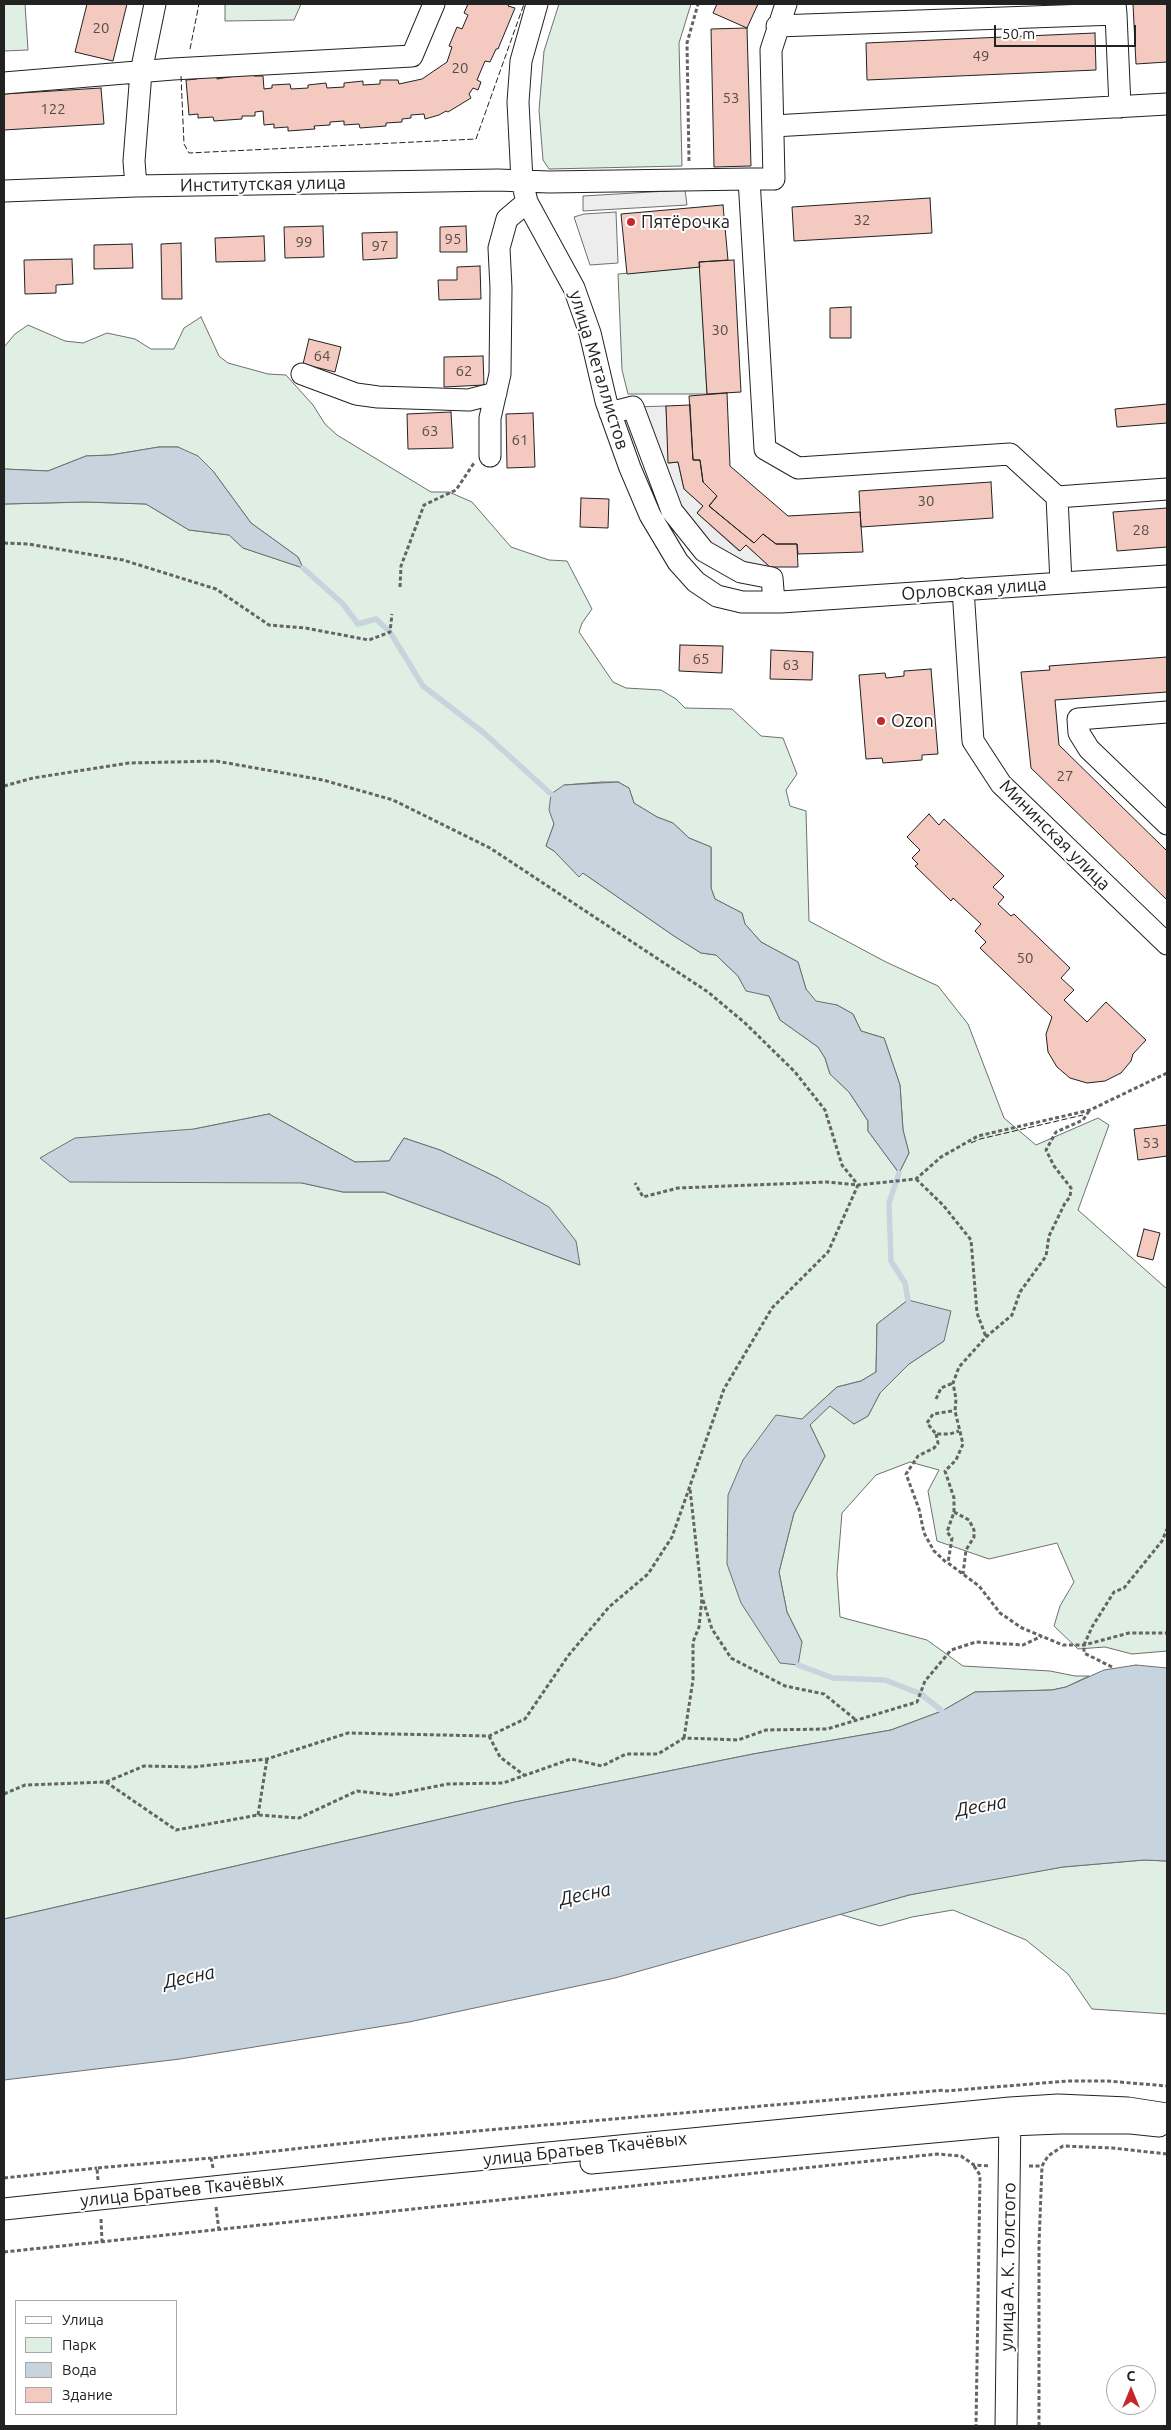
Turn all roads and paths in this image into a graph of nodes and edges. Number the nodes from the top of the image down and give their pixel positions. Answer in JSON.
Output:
{"nodes":[{"id":1,"x":155,"y":4,"type":"edge"},
{"id":2,"x":434,"y":4,"type":"edge"},
{"id":3,"x":536,"y":4,"type":"edge"},
{"id":4,"x":698,"y":4,"type":"edge"},
{"id":5,"x":786,"y":4,"type":"edge"},
{"id":6,"x":1116,"y":9,"type":"edge"},
{"id":7,"x":777,"y":26,"type":"junction"},
{"id":8,"x":141,"y":72,"type":"junction"},
{"id":9,"x":4,"y":83,"type":"edge"},
{"id":10,"x":1167,"y":104,"type":"edge"},
{"id":11,"x":1120,"y":107,"type":"junction"},
{"id":12,"x":773,"y":126,"type":"junction"},
{"id":13,"x":689,"y":179,"type":"junction"},
{"id":14,"x":749,"y":180,"type":"junction"},
{"id":15,"x":522,"y":181,"type":"junction"},
{"id":16,"x":136,"y":186,"type":"junction"},
{"id":17,"x":4,"y":191,"type":"edge"},
{"id":18,"x":527,"y":202,"type":"junction"},
{"id":19,"x":302,"y":374,"type":"dead end"},
{"id":20,"x":496,"y":393,"type":"junction"},
{"id":21,"x":610,"y":413,"type":"junction"},
{"id":22,"x":483,"y":455,"type":"joint"},
{"id":23,"x":1167,"y":489,"type":"edge"},
{"id":24,"x":1057,"y":497,"type":"junction"},
{"id":25,"x":4,"y":543,"type":"edge"},
{"id":26,"x":1167,"y":576,"type":"edge"},
{"id":27,"x":1061,"y":583,"type":"junction"},
{"id":28,"x":400,"y":587,"type":"dead end"},
{"id":29,"x":963,"y":589,"type":"junction"},
{"id":30,"x":777,"y":602,"type":"junction"},
{"id":31,"x":392,"y":614,"type":"dead end"},
{"id":32,"x":1167,"y":712,"type":"edge"},
{"id":33,"x":4,"y":786,"type":"edge"},
{"id":34,"x":1167,"y":824,"type":"edge"},
{"id":35,"x":1167,"y":944,"type":"edge"},
{"id":36,"x":1167,"y":1073,"type":"edge"},
{"id":37,"x":1090,"y":1110,"type":"junction"},
{"id":38,"x":916,"y":1179,"type":"junction"},
{"id":39,"x":635,"y":1183,"type":"dead end"},
{"id":40,"x":858,"y":1185,"type":"junction"},
{"id":41,"x":986,"y":1337,"type":"junction"},
{"id":42,"x":953,"y":1383,"type":"junction"},
{"id":43,"x":936,"y":1399,"type":"dead end"},
{"id":44,"x":952,"y":1411,"type":"dead end"},
{"id":45,"x":959,"y":1431,"type":"junction"},
{"id":46,"x":936,"y":1434,"type":"junction"},
{"id":47,"x":690,"y":1487,"type":"junction"},
{"id":48,"x":954,"y":1512,"type":"junction"},
{"id":49,"x":1167,"y":1529,"type":"edge"},
{"id":50,"x":948,"y":1563,"type":"junction"},
{"id":51,"x":963,"y":1574,"type":"junction"},
{"id":52,"x":702,"y":1598,"type":"junction"},
{"id":53,"x":1167,"y":1633,"type":"edge"},
{"id":54,"x":1042,"y":1636,"type":"junction"},
{"id":55,"x":1084,"y":1645,"type":"junction"},
{"id":56,"x":1112,"y":1667,"type":"dead end"},
{"id":57,"x":856,"y":1720,"type":"junction"},
{"id":58,"x":489,"y":1736,"type":"junction"},
{"id":59,"x":684,"y":1738,"type":"junction"},
{"id":60,"x":267,"y":1759,"type":"junction"},
{"id":61,"x":524,"y":1775,"type":"junction"},
{"id":62,"x":106,"y":1782,"type":"junction"},
{"id":63,"x":4,"y":1794,"type":"edge"},
{"id":64,"x":258,"y":1815,"type":"junction"},
{"id":65,"x":944,"y":2090,"type":"dead end"},
{"id":66,"x":1167,"y":2114,"type":"edge"},
{"id":67,"x":1010,"y":2117,"type":"junction"},
{"id":68,"x":1167,"y":2127,"type":"edge"},
{"id":69,"x":1167,"y":2154,"type":"edge"},
{"id":70,"x":974,"y":2165,"type":"junction"},
{"id":71,"x":1010,"y":2166,"type":"junction"},
{"id":72,"x":1042,"y":2166,"type":"junction"},
{"id":73,"x":97,"y":2168,"type":"dead end"},
{"id":74,"x":4,"y":2178,"type":"edge"},
{"id":75,"x":215,"y":2194,"type":"junction"},
{"id":76,"x":4,"y":2209,"type":"edge"},
{"id":77,"x":4,"y":2222,"type":"edge"},
{"id":78,"x":219,"y":2231,"type":"junction"},
{"id":79,"x":4,"y":2252,"type":"edge"},
{"id":80,"x":976,"y":2426,"type":"edge"},
{"id":81,"x":1006,"y":2426,"type":"edge"},
{"id":82,"x":1039,"y":2426,"type":"edge"}],
"edges":[{"from":1,"to":8,"type":"street"},
{"from":2,"to":8,"type":"street"},
{"from":3,"to":15,"type":"street","name":"улица Металлистов"},
{"from":4,"to":13,"type":"path"},
{"from":5,"to":7,"type":"street"},
{"from":6,"to":7,"type":"street"},
{"from":6,"to":11,"type":"street"},
{"from":7,"to":12,"type":"street"},
{"from":8,"to":9,"type":"street"},
{"from":8,"to":16,"type":"street"},
{"from":10,"to":11,"type":"street"},
{"from":11,"to":12,"type":"street"},
{"from":12,"to":14,"type":"street","name":"Институтская улица"},
{"from":13,"to":14,"type":"street","name":"Институтская улица"},
{"from":13,"to":15,"type":"street","name":"Институтская улица"},
{"from":14,"to":24,"type":"street"},
{"from":15,"to":16,"type":"street","name":"Институтская улица"},
{"from":15,"to":18,"type":"street","name":"улица Металлистов"},
{"from":16,"to":17,"type":"street","name":"Институтская улица"},
{"from":18,"to":20,"type":"street"},
{"from":18,"to":21,"type":"street","name":"улица Металлистов"},
{"from":19,"to":20,"type":"street"},
{"from":20,"to":22,"type":"street"},
{"from":21,"to":30,"type":"street","name":"улица Металлистов"},
{"from":21,"to":30,"type":"street"},
{"from":22,"to":28,"type":"path"},
{"from":23,"to":24,"type":"street"},
{"from":24,"to":27,"type":"street"},
{"from":25,"to":31,"type":"path"},
{"from":26,"to":27,"type":"street","name":"Орловская улица"},
{"from":27,"to":29,"type":"street","name":"Орловская улица"},
{"from":29,"to":30,"type":"street","name":"Орловская улица"},
{"from":29,"to":35,"type":"street","name":"Мининская улица"},
{"from":32,"to":34,"type":"street"},
{"from":33,"to":40,"type":"path"},
{"from":36,"to":37,"type":"path"},
{"from":37,"to":38,"type":"path"},
{"from":37,"to":41,"type":"path"},
{"from":38,"to":40,"type":"path"},
{"from":38,"to":41,"type":"path"},
{"from":39,"to":40,"type":"path"},
{"from":40,"to":47,"type":"path"},
{"from":41,"to":42,"type":"path"},
{"from":42,"to":43,"type":"path"},
{"from":42,"to":45,"type":"path"},
{"from":44,"to":46,"type":"path"},
{"from":45,"to":46,"type":"path"},
{"from":45,"to":48,"type":"path"},
{"from":46,"to":50,"type":"path"},
{"from":47,"to":52,"type":"path"},
{"from":47,"to":58,"type":"path"},
{"from":48,"to":50,"type":"path"},
{"from":48,"to":51,"type":"path"},
{"from":49,"to":55,"type":"path"},
{"from":50,"to":51,"type":"path"},
{"from":51,"to":54,"type":"path"},
{"from":52,"to":57,"type":"path"},
{"from":52,"to":59,"type":"path"},
{"from":53,"to":55,"type":"path"},
{"from":54,"to":55,"type":"path"},
{"from":54,"to":57,"type":"path"},
{"from":55,"to":56,"type":"path"},
{"from":57,"to":59,"type":"path"},
{"from":58,"to":60,"type":"path"},
{"from":58,"to":61,"type":"path"},
{"from":59,"to":61,"type":"path"},
{"from":60,"to":62,"type":"path"},
{"from":60,"to":64,"type":"path"},
{"from":61,"to":64,"type":"path"},
{"from":62,"to":63,"type":"path"},
{"from":62,"to":64,"type":"path"},
{"from":65,"to":75,"type":"path"},
{"from":66,"to":67,"type":"street","name":"улица Братьев Ткачёвых"},
{"from":67,"to":68,"type":"street","name":"улица Братьев Ткачёвых"},
{"from":67,"to":71,"type":"street","name":"улица А. К. Толстого"},
{"from":67,"to":75,"type":"street","name":"улица Братьев Ткачёвых"},
{"from":69,"to":72,"type":"path"},
{"from":70,"to":71,"type":"path"},
{"from":70,"to":78,"type":"path"},
{"from":70,"to":80,"type":"path"},
{"from":71,"to":72,"type":"path"},
{"from":71,"to":81,"type":"street","name":"улица А. К. Толстого"},
{"from":72,"to":82,"type":"path"},
{"from":73,"to":74,"type":"path"},
{"from":75,"to":76,"type":"street","name":"улица Братьев Ткачёвых"},
{"from":75,"to":77,"type":"street","name":"улица Братьев Ткачёвых"},
{"from":75,"to":78,"type":"path"},
{"from":78,"to":79,"type":"path"}]}
